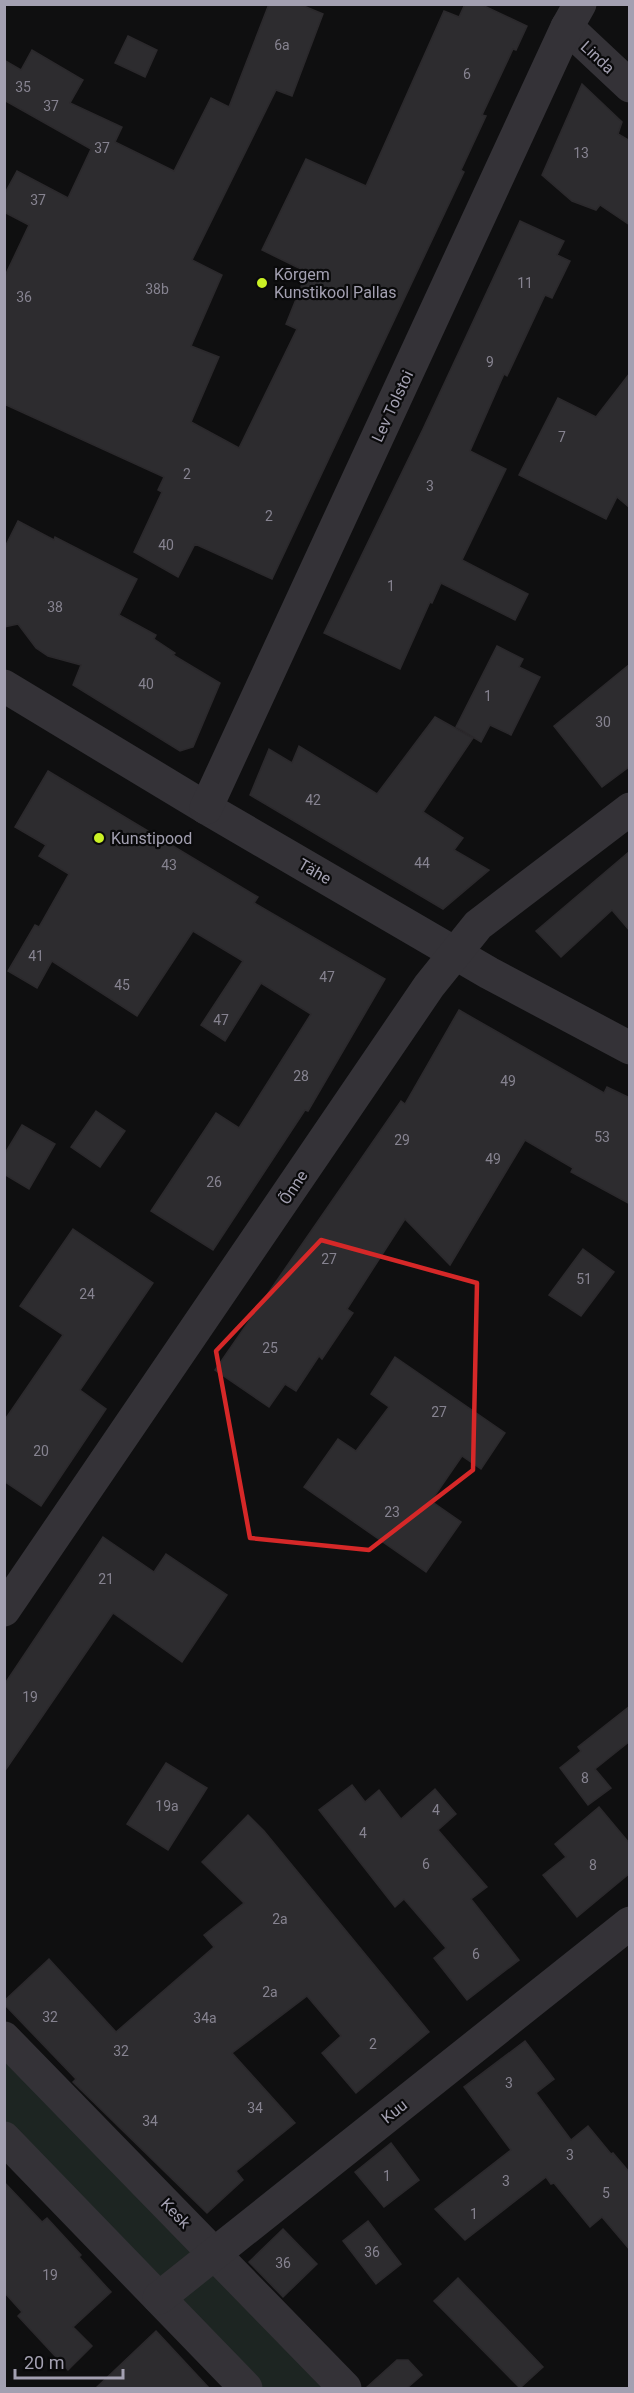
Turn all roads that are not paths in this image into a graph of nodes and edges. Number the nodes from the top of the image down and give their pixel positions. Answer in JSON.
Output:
{"nodes":[{"id":1,"x":573,"y":16,"type":"edge"},
{"id":2,"x":630,"y":86,"type":"edge"},
{"id":3,"x":4,"y":686,"type":"edge"},
{"id":4,"x":206,"y":808,"type":"junction"},
{"id":5,"x":630,"y":809,"type":"edge"},
{"id":6,"x":455,"y":953,"type":"junction"},
{"id":7,"x":630,"y":1048,"type":"edge"},
{"id":8,"x":4,"y":1610,"type":"edge"},
{"id":9,"x":630,"y":1923,"type":"edge"},
{"id":10,"x":4,"y":2038,"type":"edge"},
{"id":11,"x":4,"y":2138,"type":"edge"},
{"id":12,"x":214,"y":2252,"type":"junction"},
{"id":13,"x":159,"y":2298,"type":"junction"},
{"id":14,"x":246,"y":2388,"type":"edge"},
{"id":15,"x":345,"y":2388,"type":"edge"}],
"edges":[{"from":1,"to":2,"type":"street","name":"Linda"},
{"from":1,"to":4,"type":"street","name":"Lev Tolstoi"},
{"from":3,"to":4,"type":"street","name":"Tähe"},
{"from":4,"to":6,"type":"street","name":"Tähe"},
{"from":5,"to":6,"type":"street","name":"Õnne"},
{"from":6,"to":7,"type":"street","name":"Tähe"},
{"from":6,"to":8,"type":"street","name":"Õnne"},
{"from":9,"to":12,"type":"street","name":"Kuu"},
{"from":10,"to":12,"type":"street","name":"Kesk"},
{"from":11,"to":13,"type":"street"},
{"from":12,"to":13,"type":"street","name":"Kuu"},
{"from":12,"to":15,"type":"street","name":"Kesk"},
{"from":13,"to":14,"type":"street"}]}
